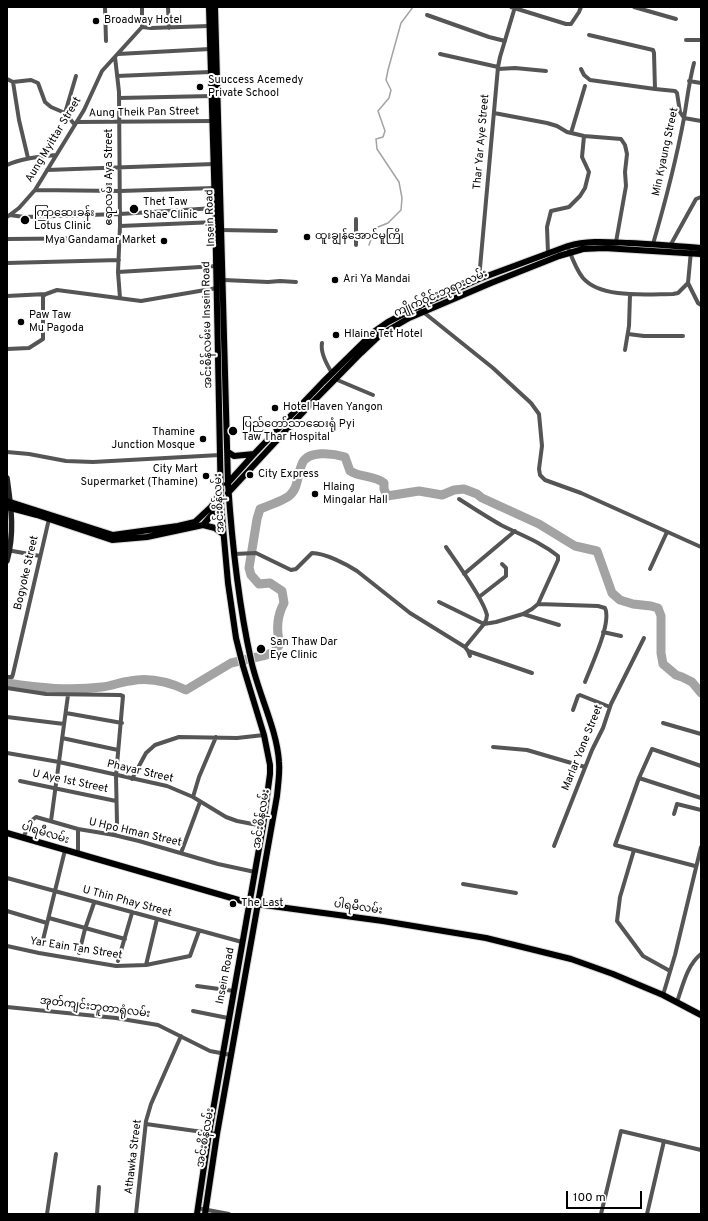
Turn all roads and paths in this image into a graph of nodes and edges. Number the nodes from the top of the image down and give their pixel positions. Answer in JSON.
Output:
{"nodes":[{"id":1,"x":105,"y":7,"type":"edge"},
{"id":2,"x":142,"y":7,"type":"edge"},
{"id":3,"x":168,"y":7,"type":"edge"},
{"id":4,"x":208,"y":7,"type":"edge"},
{"id":5,"x":215,"y":7,"type":"edge"},
{"id":6,"x":513,"y":7,"type":"edge"},
{"id":7,"x":581,"y":7,"type":"edge"},
{"id":8,"x":634,"y":7,"type":"edge"},
{"id":9,"x":427,"y":15,"type":"dead end"},
{"id":10,"x":676,"y":19,"type":"dead end"},
{"id":11,"x":209,"y":26,"type":"junction"},
{"id":12,"x":142,"y":27,"type":"junction"},
{"id":13,"x":168,"y":28,"type":"junction"},
{"id":14,"x":589,"y":35,"type":"dead end"},
{"id":15,"x":505,"y":40,"type":"junction"},
{"id":16,"x":686,"y":40,"type":"dead end"},
{"id":17,"x":701,"y":40,"type":"edge"},
{"id":18,"x":106,"y":41,"type":"dead end"},
{"id":19,"x":210,"y":49,"type":"junction"},
{"id":20,"x":440,"y":54,"type":"dead end"},
{"id":21,"x":117,"y":55,"type":"junction"},
{"id":22,"x":694,"y":63,"type":"dead end"},
{"id":23,"x":498,"y":68,"type":"junction"},
{"id":24,"x":581,"y":70,"type":"dead end"},
{"id":25,"x":546,"y":71,"type":"dead end"},
{"id":26,"x":210,"y":72,"type":"junction"},
{"id":27,"x":76,"y":76,"type":"dead end"},
{"id":28,"x":117,"y":76,"type":"junction"},
{"id":29,"x":7,"y":79,"type":"edge"},
{"id":30,"x":689,"y":81,"type":"junction"},
{"id":31,"x":13,"y":82,"type":"junction"},
{"id":32,"x":701,"y":83,"type":"edge"},
{"id":33,"x":585,"y":86,"type":"dead end"},
{"id":34,"x":655,"y":89,"type":"junction"},
{"id":35,"x":211,"y":96,"type":"junction"},
{"id":36,"x":218,"y":96,"type":"junction"},
{"id":37,"x":119,"y":98,"type":"junction"},
{"id":38,"x":65,"y":113,"type":"junction"},
{"id":39,"x":494,"y":113,"type":"junction"},
{"id":40,"x":684,"y":118,"type":"junction"},
{"id":41,"x":212,"y":121,"type":"junction"},
{"id":42,"x":701,"y":121,"type":"edge"},
{"id":43,"x":119,"y":123,"type":"junction"},
{"id":44,"x":76,"y":124,"type":"junction"},
{"id":45,"x":571,"y":133,"type":"junction"},
{"id":46,"x":584,"y":136,"type":"junction"},
{"id":47,"x":56,"y":155,"type":"junction"},
{"id":48,"x":28,"y":158,"type":"junction"},
{"id":49,"x":214,"y":164,"type":"junction"},
{"id":50,"x":7,"y":165,"type":"edge"},
{"id":51,"x":120,"y":168,"type":"junction"},
{"id":52,"x":47,"y":170,"type":"junction"},
{"id":53,"x":214,"y":188,"type":"junction"},
{"id":54,"x":35,"y":190,"type":"junction"},
{"id":55,"x":120,"y":192,"type":"junction"},
{"id":56,"x":701,"y":197,"type":"edge"},
{"id":57,"x":215,"y":208,"type":"junction"},
{"id":58,"x":120,"y":214,"type":"junction"},
{"id":59,"x":9,"y":216,"type":"edge"},
{"id":60,"x":356,"y":219,"type":"dead end"},
{"id":61,"x":216,"y":222,"type":"junction"},
{"id":62,"x":120,"y":226,"type":"junction"},
{"id":63,"x":218,"y":230,"type":"junction"},
{"id":64,"x":276,"y":230,"type":"dead end"},
{"id":65,"x":119,"y":238,"type":"junction"},
{"id":66,"x":7,"y":239,"type":"edge"},
{"id":67,"x":616,"y":242,"type":"junction"},
{"id":68,"x":653,"y":244,"type":"junction"},
{"id":69,"x":356,"y":245,"type":"dead end"},
{"id":70,"x":568,"y":246,"type":"junction"},
{"id":71,"x":670,"y":246,"type":"junction"},
{"id":72,"x":701,"y":248,"type":"edge"},
{"id":73,"x":691,"y":250,"type":"junction"},
{"id":74,"x":651,"y":251,"type":"junction"},
{"id":75,"x":548,"y":253,"type":"junction"},
{"id":76,"x":570,"y":253,"type":"junction"},
{"id":77,"x":701,"y":254,"type":"edge"},
{"id":78,"x":119,"y":260,"type":"junction"},
{"id":79,"x":7,"y":263,"type":"edge"},
{"id":80,"x":220,"y":266,"type":"junction"},
{"id":81,"x":118,"y":272,"type":"junction"},
{"id":82,"x":479,"y":279,"type":"junction"},
{"id":83,"x":224,"y":280,"type":"junction"},
{"id":84,"x":296,"y":282,"type":"dead end"},
{"id":85,"x":688,"y":283,"type":"junction"},
{"id":86,"x":483,"y":286,"type":"junction"},
{"id":87,"x":217,"y":288,"type":"junction"},
{"id":88,"x":44,"y":295,"type":"junction"},
{"id":89,"x":630,"y":295,"type":"junction"},
{"id":90,"x":7,"y":296,"type":"edge"},
{"id":91,"x":120,"y":298,"type":"junction"},
{"id":92,"x":701,"y":305,"type":"edge"},
{"id":93,"x":417,"y":307,"type":"junction"},
{"id":94,"x":423,"y":312,"type":"junction"},
{"id":95,"x":628,"y":334,"type":"junction"},
{"id":96,"x":683,"y":336,"type":"dead end"},
{"id":97,"x":322,"y":343,"type":"dead end"},
{"id":98,"x":7,"y":349,"type":"edge"},
{"id":99,"x":625,"y":350,"type":"dead end"},
{"id":100,"x":332,"y":373,"type":"junction"},
{"id":101,"x":335,"y":379,"type":"junction"},
{"id":102,"x":373,"y":395,"type":"dead end"},
{"id":103,"x":7,"y":452,"type":"edge"},
{"id":104,"x":228,"y":452,"type":"junction"},
{"id":105,"x":254,"y":454,"type":"junction"},
{"id":106,"x":220,"y":455,"type":"junction"},
{"id":107,"x":7,"y":478,"type":"edge"},
{"id":108,"x":228,"y":483,"type":"junction"},
{"id":109,"x":229,"y":492,"type":"junction"},
{"id":110,"x":221,"y":493,"type":"junction"},
{"id":111,"x":459,"y":499,"type":"dead end"},
{"id":112,"x":9,"y":504,"type":"edge"},
{"id":113,"x":221,"y":505,"type":"junction"},
{"id":114,"x":49,"y":519,"type":"junction"},
{"id":115,"x":203,"y":525,"type":"junction"},
{"id":116,"x":515,"y":531,"type":"junction"},
{"id":117,"x":667,"y":532,"type":"junction"},
{"id":118,"x":223,"y":534,"type":"junction"},
{"id":119,"x":446,"y":547,"type":"dead end"},
{"id":120,"x":701,"y":547,"type":"edge"},
{"id":121,"x":8,"y":551,"type":"edge"},
{"id":122,"x":234,"y":554,"type":"junction"},
{"id":123,"x":40,"y":556,"type":"junction"},
{"id":124,"x":7,"y":561,"type":"edge"},
{"id":125,"x":502,"y":564,"type":"dead end"},
{"id":126,"x":650,"y":569,"type":"dead end"},
{"id":127,"x":464,"y":574,"type":"junction"},
{"id":128,"x":479,"y":598,"type":"junction"},
{"id":129,"x":439,"y":602,"type":"dead end"},
{"id":130,"x":538,"y":604,"type":"junction"},
{"id":131,"x":523,"y":614,"type":"junction"},
{"id":132,"x":484,"y":624,"type":"junction"},
{"id":133,"x":559,"y":625,"type":"dead end"},
{"id":134,"x":603,"y":632,"type":"junction"},
{"id":135,"x":621,"y":636,"type":"dead end"},
{"id":136,"x":644,"y":638,"type":"dead end"},
{"id":137,"x":465,"y":647,"type":"junction"},
{"id":138,"x":468,"y":651,"type":"junction"},
{"id":139,"x":470,"y":656,"type":"dead end"},
{"id":140,"x":532,"y":673,"type":"dead end"},
{"id":141,"x":9,"y":677,"type":"edge"},
{"id":142,"x":585,"y":682,"type":"dead end"},
{"id":143,"x":7,"y":688,"type":"edge"},
{"id":144,"x":68,"y":695,"type":"junction"},
{"id":145,"x":610,"y":707,"type":"junction"},
{"id":146,"x":573,"y":710,"type":"dead end"},
{"id":147,"x":66,"y":713,"type":"junction"},
{"id":148,"x":7,"y":717,"type":"edge"},
{"id":149,"x":268,"y":718,"type":"junction"},
{"id":150,"x":260,"y":721,"type":"junction"},
{"id":151,"x":122,"y":723,"type":"junction"},
{"id":152,"x":663,"y":723,"type":"dead end"},
{"id":153,"x":64,"y":724,"type":"junction"},
{"id":154,"x":701,"y":734,"type":"edge"},
{"id":155,"x":264,"y":735,"type":"junction"},
{"id":156,"x":216,"y":737,"type":"junction"},
{"id":157,"x":62,"y":738,"type":"junction"},
{"id":158,"x":493,"y":747,"type":"dead end"},
{"id":159,"x":118,"y":750,"type":"junction"},
{"id":160,"x":7,"y":753,"type":"edge"},
{"id":161,"x":59,"y":762,"type":"junction"},
{"id":162,"x":701,"y":766,"type":"edge"},
{"id":163,"x":585,"y":767,"type":"junction"},
{"id":164,"x":116,"y":776,"type":"junction"},
{"id":165,"x":639,"y":778,"type":"junction"},
{"id":166,"x":132,"y":779,"type":"junction"},
{"id":167,"x":20,"y":781,"type":"dead end"},
{"id":168,"x":55,"y":789,"type":"junction"},
{"id":169,"x":194,"y":797,"type":"junction"},
{"id":170,"x":701,"y":798,"type":"edge"},
{"id":171,"x":116,"y":801,"type":"junction"},
{"id":172,"x":200,"y":802,"type":"junction"},
{"id":173,"x":701,"y":810,"type":"edge"},
{"id":174,"x":674,"y":814,"type":"dead end"},
{"id":175,"x":51,"y":821,"type":"junction"},
{"id":176,"x":263,"y":826,"type":"junction"},
{"id":177,"x":78,"y":829,"type":"junction"},
{"id":178,"x":7,"y":833,"type":"edge"},
{"id":179,"x":114,"y":835,"type":"junction"},
{"id":180,"x":23,"y":838,"type":"junction"},
{"id":181,"x":554,"y":846,"type":"dead end"},
{"id":182,"x":701,"y":847,"type":"edge"},
{"id":183,"x":65,"y":850,"type":"junction"},
{"id":184,"x":634,"y":850,"type":"junction"},
{"id":185,"x":78,"y":854,"type":"junction"},
{"id":186,"x":181,"y":854,"type":"junction"},
{"id":187,"x":696,"y":866,"type":"junction"},
{"id":188,"x":255,"y":872,"type":"junction"},
{"id":189,"x":7,"y":878,"type":"edge"},
{"id":190,"x":463,"y":884,"type":"dead end"},
{"id":191,"x":55,"y":891,"type":"junction"},
{"id":192,"x":516,"y":893,"type":"dead end"},
{"id":193,"x":94,"y":903,"type":"junction"},
{"id":194,"x":249,"y":903,"type":"junction"},
{"id":195,"x":258,"y":904,"type":"junction"},
{"id":196,"x":7,"y":912,"type":"edge"},
{"id":197,"x":132,"y":913,"type":"junction"},
{"id":198,"x":49,"y":918,"type":"junction"},
{"id":199,"x":158,"y":920,"type":"junction"},
{"id":200,"x":47,"y":923,"type":"junction"},
{"id":201,"x":85,"y":929,"type":"junction"},
{"id":202,"x":199,"y":931,"type":"junction"},
{"id":203,"x":125,"y":939,"type":"junction"},
{"id":204,"x":242,"y":942,"type":"junction"},
{"id":205,"x":42,"y":944,"type":"dead end"},
{"id":206,"x":7,"y":946,"type":"edge"},
{"id":207,"x":80,"y":953,"type":"dead end"},
{"id":208,"x":701,"y":954,"type":"edge"},
{"id":209,"x":118,"y":961,"type":"dead end"},
{"id":210,"x":146,"y":965,"type":"junction"},
{"id":211,"x":670,"y":971,"type":"junction"},
{"id":212,"x":197,"y":986,"type":"dead end"},
{"id":213,"x":234,"y":991,"type":"junction"},
{"id":214,"x":663,"y":995,"type":"junction"},
{"id":215,"x":677,"y":1002,"type":"junction"},
{"id":216,"x":7,"y":1007,"type":"edge"},
{"id":217,"x":193,"y":1011,"type":"dead end"},
{"id":218,"x":701,"y":1015,"type":"edge"},
{"id":219,"x":228,"y":1018,"type":"junction"},
{"id":220,"x":181,"y":1036,"type":"junction"},
{"id":221,"x":222,"y":1053,"type":"junction"},
{"id":222,"x":231,"y":1055,"type":"junction"},
{"id":223,"x":146,"y":1124,"type":"junction"},
{"id":224,"x":208,"y":1133,"type":"junction"},
{"id":225,"x":217,"y":1134,"type":"junction"},
{"id":226,"x":664,"y":1141,"type":"junction"},
{"id":227,"x":701,"y":1150,"type":"edge"},
{"id":228,"x":56,"y":1154,"type":"dead end"},
{"id":229,"x":99,"y":1187,"type":"dead end"},
{"id":230,"x":197,"y":1211,"type":"edge"},
{"id":231,"x":205,"y":1211,"type":"edge"},
{"id":232,"x":47,"y":1214,"type":"edge"},
{"id":233,"x":97,"y":1214,"type":"edge"},
{"id":234,"x":136,"y":1214,"type":"edge"},
{"id":235,"x":229,"y":1214,"type":"edge"},
{"id":236,"x":601,"y":1214,"type":"edge"},
{"id":237,"x":647,"y":1214,"type":"edge"}],
"edges":[{"from":1,"to":18,"type":"street"},
{"from":2,"to":12,"type":"street"},
{"from":3,"to":13,"type":"street"},
{"from":4,"to":11,"type":"main road","name":"Insein Road"},
{"from":5,"to":36,"type":"main road","name":"Insein Road"},
{"from":6,"to":7,"type":"street"},
{"from":6,"to":15,"type":"street","name":"Thar Yar Aye Street"},
{"from":8,"to":10,"type":"street"},
{"from":9,"to":15,"type":"street"},
{"from":11,"to":13,"type":"street"},
{"from":11,"to":19,"type":"main road","name":"Insein Road"},
{"from":12,"to":13,"type":"street"},
{"from":12,"to":21,"type":"street","name":"Aung Myittar Street"},
{"from":14,"to":34,"type":"street"},
{"from":15,"to":23,"type":"street","name":"Thar Yar Aye Street"},
{"from":16,"to":17,"type":"street"},
{"from":19,"to":21,"type":"street"},
{"from":19,"to":26,"type":"main road","name":"Insein Road"},
{"from":20,"to":23,"type":"street"},
{"from":21,"to":28,"type":"street","name":"ဧရာလမ်း Aya Street"},
{"from":21,"to":44,"type":"street","name":"Aung Myittar Street"},
{"from":22,"to":30,"type":"street","name":"Min Kyaung Street"},
{"from":23,"to":25,"type":"street"},
{"from":23,"to":39,"type":"street","name":"Thar Yar Aye Street"},
{"from":24,"to":34,"type":"street"},
{"from":26,"to":28,"type":"street"},
{"from":26,"to":35,"type":"main road","name":"Insein Road"},
{"from":27,"to":38,"type":"street"},
{"from":28,"to":37,"type":"street","name":"ဧရာလမ်း Aya Street"},
{"from":29,"to":31,"type":"street"},
{"from":30,"to":32,"type":"street"},
{"from":30,"to":40,"type":"street","name":"Min Kyaung Street"},
{"from":31,"to":38,"type":"street"},
{"from":31,"to":48,"type":"street"},
{"from":33,"to":45,"type":"street"},
{"from":34,"to":40,"type":"street"},
{"from":35,"to":36,"type":"street"},
{"from":35,"to":37,"type":"street"},
{"from":35,"to":41,"type":"main road","name":"Insein Road"},
{"from":36,"to":63,"type":"main road","name":"Insein Road"},
{"from":37,"to":43,"type":"street","name":"ဧရာလမ်း Aya Street"},
{"from":38,"to":44,"type":"street"},
{"from":39,"to":45,"type":"street"},
{"from":39,"to":82,"type":"street","name":"Thar Yar Aye Street"},
{"from":40,"to":42,"type":"street"},
{"from":40,"to":68,"type":"street","name":"Min Kyaung Street"},
{"from":41,"to":43,"type":"street","name":"Aung Theik Pan Street"},
{"from":41,"to":49,"type":"main road","name":"Insein Road"},
{"from":43,"to":44,"type":"street","name":"Aung Theik Pan Street"},
{"from":43,"to":51,"type":"street","name":"ဧရာလမ်း Aya Street"},
{"from":44,"to":47,"type":"street","name":"Aung Myittar Street"},
{"from":45,"to":46,"type":"street"},
{"from":46,"to":67,"type":"street"},
{"from":46,"to":75,"type":"street"},
{"from":47,"to":48,"type":"street"},
{"from":47,"to":52,"type":"street","name":"Aung Myittar Street"},
{"from":48,"to":50,"type":"street"},
{"from":49,"to":51,"type":"street"},
{"from":49,"to":53,"type":"main road","name":"Insein Road"},
{"from":51,"to":52,"type":"street"},
{"from":51,"to":55,"type":"street","name":"ဧရာလမ်း Aya Street"},
{"from":52,"to":54,"type":"street","name":"Aung Myittar Street"},
{"from":53,"to":55,"type":"street"},
{"from":53,"to":57,"type":"main road","name":"Insein Road"},
{"from":54,"to":55,"type":"street"},
{"from":54,"to":59,"type":"street","name":"Aung Myittar Street"},
{"from":55,"to":58,"type":"street","name":"ဧရာလမ်း Aya Street"},
{"from":56,"to":71,"type":"street"},
{"from":57,"to":58,"type":"street"},
{"from":57,"to":61,"type":"main road","name":"အင်းစိန်လမ်းမ Insein Road"},
{"from":58,"to":59,"type":"street"},
{"from":58,"to":62,"type":"street","name":"ဧရာလမ်း Aya Street"},
{"from":60,"to":69,"type":"street"},
{"from":61,"to":62,"type":"street"},
{"from":61,"to":63,"type":"main road","name":"အင်းစိန်လမ်းမ Insein Road"},
{"from":62,"to":65,"type":"street","name":"ဧရာလမ်း Aya Street"},
{"from":63,"to":64,"type":"street"},
{"from":63,"to":80,"type":"main road","name":"အင်းစိန်လမ်းမ Insein Road"},
{"from":65,"to":66,"type":"street"},
{"from":65,"to":78,"type":"street","name":"ဧရာလမ်း Aya Street"},
{"from":67,"to":68,"type":"main road","name":"ကျိုက်ဝိုင်းဘုရားလမ်း"},
{"from":67,"to":70,"type":"main road","name":"ကျိုက်ဝိုင်းဘုရားလမ်း"},
{"from":68,"to":71,"type":"main road","name":"ကျိုက်ဝိုင်းဘုရားလမ်း"},
{"from":68,"to":74,"type":"main road"},
{"from":70,"to":75,"type":"main road","name":"ကျိုက်ဝိုင်းဘုရားလမ်း"},
{"from":70,"to":76,"type":"street"},
{"from":71,"to":73,"type":"main road","name":"ကျိုက်ဝိုင်းဘုရားလမ်း"},
{"from":72,"to":73,"type":"main road","name":"ကျိုက်ဝိုင်းဘုရားလမ်း"},
{"from":73,"to":74,"type":"main road","name":"ကျိုက်ဝိုင်းဘုရားလမ်း"},
{"from":73,"to":77,"type":"main road","name":"ကျိုက်ဝိုင်းဘုရားလမ်း"},
{"from":73,"to":85,"type":"street"},
{"from":74,"to":76,"type":"main road","name":"ကျိုက်ဝိုင်းဘုရားလမ်း"},
{"from":75,"to":82,"type":"main road","name":"ကျိုက်ဝိုင်းဘုရားလမ်း"},
{"from":76,"to":86,"type":"main road","name":"ကျိုက်ဝိုင်းဘုရားလမ်း"},
{"from":76,"to":89,"type":"street"},
{"from":78,"to":79,"type":"street"},
{"from":78,"to":81,"type":"street","name":"ဧရာလမ်း Aya Street"},
{"from":80,"to":81,"type":"street"},
{"from":80,"to":83,"type":"main road"},
{"from":80,"to":87,"type":"main road","name":"အင်းစိန်လမ်းမ Insein Road"},
{"from":81,"to":91,"type":"street","name":"ဧရာလမ်း Aya Street"},
{"from":82,"to":86,"type":"main road"},
{"from":82,"to":93,"type":"main road","name":"ကျိုက်ဝိုင်းဘုရားလမ်း"},
{"from":83,"to":84,"type":"street"},
{"from":83,"to":104,"type":"main road","name":"အင်းစိန်လမ်း"},
{"from":85,"to":89,"type":"street"},
{"from":85,"to":92,"type":"street"},
{"from":86,"to":94,"type":"main road","name":"ကျိုက်ဝိုင်းဘုရားလမ်း"},
{"from":87,"to":91,"type":"street"},
{"from":87,"to":106,"type":"main road","name":"အင်းစိန်လမ်းမ Insein Road"},
{"from":88,"to":90,"type":"street"},
{"from":88,"to":91,"type":"street"},
{"from":88,"to":98,"type":"street"},
{"from":89,"to":95,"type":"street"},
{"from":93,"to":94,"type":"street"},
{"from":93,"to":100,"type":"main road","name":"ကျိုက်ဝိုင်းဘုရားလမ်း"},
{"from":94,"to":101,"type":"main road","name":"ကျိုက်ဝိုင်းဘုရားလမ်း"},
{"from":94,"to":117,"type":"street"},
{"from":95,"to":96,"type":"street"},
{"from":95,"to":99,"type":"street"},
{"from":97,"to":100,"type":"street"},
{"from":100,"to":105,"type":"main road","name":"ကျိုက်ဝိုင်းဘုရားလမ်း"},
{"from":101,"to":102,"type":"street"},
{"from":101,"to":109,"type":"main road","name":"ကျိုက်ဝိုင်းဘုရားလမ်း"},
{"from":103,"to":106,"type":"street"},
{"from":104,"to":105,"type":"main road"},
{"from":104,"to":108,"type":"main road","name":"အင်းစိန်လမ်း"},
{"from":105,"to":108,"type":"main road","name":"ကျိုက်ဝိုင်းဘုရားလမ်း"},
{"from":106,"to":110,"type":"main road"},
{"from":107,"to":112,"type":"street"},
{"from":108,"to":109,"type":"main road","name":"အင်းစိန်လမ်း"},
{"from":108,"to":110,"type":"main road","name":"ကျိုက်ဝိုင်းဘုရားလမ်း"},
{"from":109,"to":113,"type":"main road","name":"ကျိုက်ဝိုင်းဘုရားလမ်း"},
{"from":109,"to":122,"type":"main road","name":"အင်းစိန်လမ်း"},
{"from":110,"to":112,"type":"main road","name":"ကျိုက်ဝိုင်းဘုရားလမ်း"},
{"from":110,"to":113,"type":"main road","name":"အင်းစိန်လမ်း"},
{"from":111,"to":116,"type":"street"},
{"from":112,"to":114,"type":"main road"},
{"from":112,"to":121,"type":"street"},
{"from":113,"to":115,"type":"main road","name":"ကျိုက်ဝိုင်းဘုရားလမ်း"},
{"from":113,"to":118,"type":"main road","name":"အင်းစိန်လမ်း"},
{"from":114,"to":115,"type":"main road"},
{"from":114,"to":123,"type":"street","name":"Bogyoke Street"},
{"from":115,"to":118,"type":"main road"},
{"from":116,"to":127,"type":"street"},
{"from":116,"to":130,"type":"street"},
{"from":117,"to":120,"type":"street"},
{"from":117,"to":126,"type":"street"},
{"from":118,"to":150,"type":"main road","name":"အင်းစိန်လမ်း"},
{"from":119,"to":127,"type":"street"},
{"from":121,"to":123,"type":"street"},
{"from":121,"to":124,"type":"street"},
{"from":122,"to":137,"type":"street"},
{"from":122,"to":149,"type":"main road","name":"အင်းစိန်လမ်း"},
{"from":123,"to":141,"type":"street","name":"Bogyoke Street"},
{"from":125,"to":128,"type":"street"},
{"from":127,"to":128,"type":"street"},
{"from":128,"to":132,"type":"street"},
{"from":129,"to":132,"type":"street"},
{"from":130,"to":131,"type":"street"},
{"from":130,"to":134,"type":"street"},
{"from":131,"to":132,"type":"street"},
{"from":131,"to":133,"type":"street"},
{"from":132,"to":137,"type":"street"},
{"from":134,"to":135,"type":"street"},
{"from":134,"to":142,"type":"street"},
{"from":136,"to":145,"type":"street","name":"Marlar Yone Street"},
{"from":137,"to":138,"type":"street"},
{"from":138,"to":139,"type":"street"},
{"from":138,"to":140,"type":"street"},
{"from":143,"to":144,"type":"street"},
{"from":144,"to":147,"type":"street"},
{"from":144,"to":151,"type":"street"},
{"from":145,"to":146,"type":"street"},
{"from":145,"to":163,"type":"street","name":"Marlar Yone Street"},
{"from":147,"to":151,"type":"street"},
{"from":147,"to":153,"type":"street"},
{"from":148,"to":153,"type":"street"},
{"from":149,"to":150,"type":"main road"},
{"from":149,"to":195,"type":"main road","name":"အင်းစိန်လမ်း"},
{"from":150,"to":155,"type":"main road","name":"အင်းစိန်လမ်း"},
{"from":151,"to":159,"type":"street"},
{"from":152,"to":154,"type":"street"},
{"from":153,"to":157,"type":"street"},
{"from":155,"to":156,"type":"street"},
{"from":155,"to":176,"type":"main road","name":"အင်းစိန်လမ်း"},
{"from":156,"to":166,"type":"street"},
{"from":156,"to":169,"type":"street"},
{"from":157,"to":159,"type":"street"},
{"from":157,"to":161,"type":"street"},
{"from":158,"to":163,"type":"street"},
{"from":159,"to":164,"type":"street"},
{"from":160,"to":161,"type":"street","name":"Phayar Street"},
{"from":161,"to":164,"type":"street","name":"Phayar Street"},
{"from":161,"to":168,"type":"street"},
{"from":162,"to":165,"type":"street"},
{"from":163,"to":181,"type":"street","name":"Marlar Yone Street"},
{"from":164,"to":166,"type":"street","name":"Phayar Street"},
{"from":164,"to":171,"type":"street"},
{"from":165,"to":170,"type":"street"},
{"from":165,"to":184,"type":"street"},
{"from":166,"to":169,"type":"street","name":"Phayar Street"},
{"from":167,"to":168,"type":"street","name":"U Aye 1st Street"},
{"from":168,"to":171,"type":"street","name":"U Aye 1st Street"},
{"from":168,"to":175,"type":"street"},
{"from":169,"to":172,"type":"street","name":"Phayar Street"},
{"from":171,"to":179,"type":"street"},
{"from":172,"to":176,"type":"street","name":"Phayar Street"},
{"from":172,"to":186,"type":"street"},
{"from":173,"to":174,"type":"street"},
{"from":175,"to":177,"type":"street","name":"U Hpo Hman Street"},
{"from":175,"to":180,"type":"street","name":"U Hpo Hman Street"},
{"from":176,"to":188,"type":"main road","name":"အင်းစိန်လမ်း"},
{"from":177,"to":179,"type":"street","name":"U Hpo Hman Street"},
{"from":177,"to":185,"type":"street"},
{"from":178,"to":180,"type":"main road","name":"ပါရမီလမ်း"},
{"from":179,"to":186,"type":"street","name":"U Hpo Hman Street"},
{"from":180,"to":183,"type":"main road","name":"ပါရမီလမ်း"},
{"from":182,"to":187,"type":"street"},
{"from":183,"to":185,"type":"main road","name":"ပါရမီလမ်း"},
{"from":183,"to":191,"type":"street"},
{"from":184,"to":187,"type":"street"},
{"from":184,"to":211,"type":"street"},
{"from":185,"to":194,"type":"main road","name":"ပါရမီလမ်း"},
{"from":186,"to":188,"type":"street","name":"U Hpo Hman Street"},
{"from":187,"to":211,"type":"street"},
{"from":188,"to":194,"type":"main road","name":"အင်းစိန်လမ်း"},
{"from":189,"to":191,"type":"street","name":"U Thin Phay Street"},
{"from":190,"to":192,"type":"street"},
{"from":191,"to":193,"type":"street","name":"U Thin Phay Street"},
{"from":191,"to":198,"type":"street"},
{"from":193,"to":197,"type":"street","name":"U Thin Phay Street"},
{"from":193,"to":201,"type":"street"},
{"from":194,"to":195,"type":"main road","name":"ပါရမီလမ်း"},
{"from":194,"to":204,"type":"main road","name":"Insein Road"},
{"from":195,"to":214,"type":"main road","name":"ပါရမီလမ်း"},
{"from":195,"to":222,"type":"main road","name":"အင်းစိန်လမ်း"},
{"from":196,"to":200,"type":"street"},
{"from":197,"to":199,"type":"street","name":"U Thin Phay Street"},
{"from":197,"to":203,"type":"street"},
{"from":198,"to":200,"type":"street"},
{"from":198,"to":201,"type":"street"},
{"from":199,"to":202,"type":"street","name":"U Thin Phay Street"},
{"from":199,"to":210,"type":"street"},
{"from":200,"to":205,"type":"street"},
{"from":201,"to":203,"type":"street"},
{"from":201,"to":207,"type":"street"},
{"from":202,"to":204,"type":"street","name":"U Thin Phay Street"},
{"from":202,"to":210,"type":"street","name":"Yar Eain Tan Street"},
{"from":203,"to":209,"type":"street"},
{"from":204,"to":213,"type":"main road","name":"Insein Road"},
{"from":206,"to":210,"type":"street","name":"Yar Eain Tan Street"},
{"from":208,"to":215,"type":"street"},
{"from":211,"to":214,"type":"street"},
{"from":212,"to":213,"type":"street"},
{"from":213,"to":219,"type":"main road","name":"Insein Road"},
{"from":214,"to":215,"type":"main road","name":"ပါရမီလမ်း"},
{"from":215,"to":218,"type":"main road","name":"ပါရမီလမ်း"},
{"from":216,"to":220,"type":"street","name":"အုတ်ကျင်းဘူတာရုံလမ်း"},
{"from":217,"to":219,"type":"street"},
{"from":219,"to":221,"type":"main road","name":"Insein Road"},
{"from":220,"to":221,"type":"street","name":"အုတ်ကျင်းဘူတာရုံလမ်း"},
{"from":220,"to":223,"type":"street","name":"Athawka Street"},
{"from":221,"to":222,"type":"street","name":"အုတ်ကျင်းဘူတာရုံလမ်း"},
{"from":221,"to":224,"type":"main road","name":"အင်းစိန်လမ်း"},
{"from":222,"to":225,"type":"main road","name":"အင်းစိန်လမ်း"},
{"from":223,"to":224,"type":"street"},
{"from":223,"to":234,"type":"street","name":"Athawka Street"},
{"from":224,"to":225,"type":"street"},
{"from":224,"to":230,"type":"main road","name":"အင်းစိန်လမ်း"},
{"from":225,"to":231,"type":"main road","name":"အင်းစိန်လမ်း"},
{"from":226,"to":227,"type":"street"},
{"from":226,"to":236,"type":"street"},
{"from":226,"to":237,"type":"street"},
{"from":228,"to":232,"type":"street"},
{"from":229,"to":233,"type":"street"},
{"from":230,"to":231,"type":"street"},
{"from":231,"to":235,"type":"street"}]}
